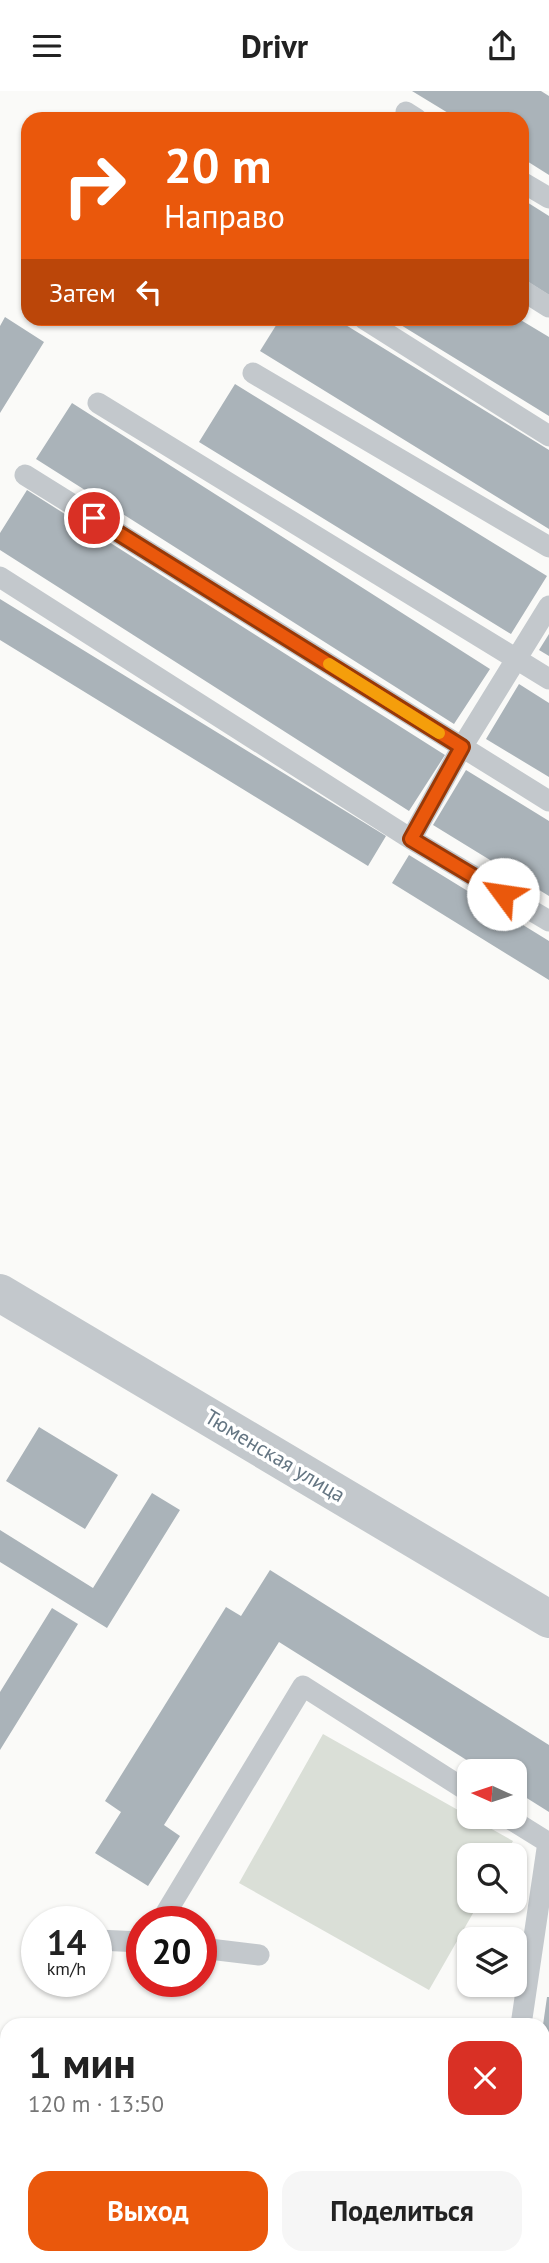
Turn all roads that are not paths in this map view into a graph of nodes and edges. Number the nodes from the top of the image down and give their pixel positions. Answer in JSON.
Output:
{"nodes":[{"id":1,"x":529,"y":186,"type":"edge"},
{"id":2,"x":549,"y":198,"type":"edge"},
{"id":3,"x":529,"y":294,"type":"edge"},
{"id":4,"x":549,"y":307,"type":"edge"},
{"id":5,"x":375,"y":326,"type":"edge"},
{"id":6,"x":253,"y":373,"type":"dead end"},
{"id":7,"x":98,"y":403,"type":"dead end"},
{"id":8,"x":549,"y":436,"type":"edge"},
{"id":9,"x":25,"y":475,"type":"dead end"},
{"id":10,"x":549,"y":547,"type":"edge"},
{"id":11,"x":0,"y":577,"type":"edge"},
{"id":12,"x":549,"y":606,"type":"edge"},
{"id":13,"x":516,"y":659,"type":"junction"},
{"id":14,"x":549,"y":679,"type":"edge"},
{"id":15,"x":462,"y":747,"type":"junction"},
{"id":16,"x":549,"y":801,"type":"edge"},
{"id":17,"x":411,"y":839,"type":"junction"},
{"id":18,"x":549,"y":921,"type":"edge"},
{"id":19,"x":0,"y":1293,"type":"edge"},
{"id":20,"x":549,"y":1619,"type":"edge"},
{"id":21,"x":457,"y":1784,"type":"edge"},
{"id":22,"x":527,"y":1829,"type":"edge"},
{"id":23,"x":548,"y":1842,"type":"edge"},
{"id":24,"x":170,"y":1906,"type":"edge"},
{"id":25,"x":217,"y":1950,"type":"edge"},
{"id":26,"x":259,"y":1955,"type":"dead end"},
{"id":27,"x":522,"y":2018,"type":"edge"}],
"edges":[{"from":1,"to":2,"type":"lane"},
{"from":3,"to":4,"type":"lane"},
{"from":5,"to":8,"type":"lane"},
{"from":6,"to":10,"type":"lane"},
{"from":7,"to":13,"type":"lane"},
{"from":9,"to":15,"type":"lane"},
{"from":11,"to":17,"type":"lane"},
{"from":12,"to":13,"type":"lane"},
{"from":13,"to":14,"type":"lane"},
{"from":13,"to":15,"type":"lane"},
{"from":15,"to":16,"type":"lane"},
{"from":15,"to":17,"type":"lane"},
{"from":17,"to":18,"type":"lane"},
{"from":19,"to":20,"type":"street","name":"Тюменская улица"},
{"from":21,"to":24,"type":"lane"},
{"from":22,"to":23,"type":"lane"},
{"from":23,"to":27,"type":"lane"},
{"from":25,"to":26,"type":"lane"}]}
